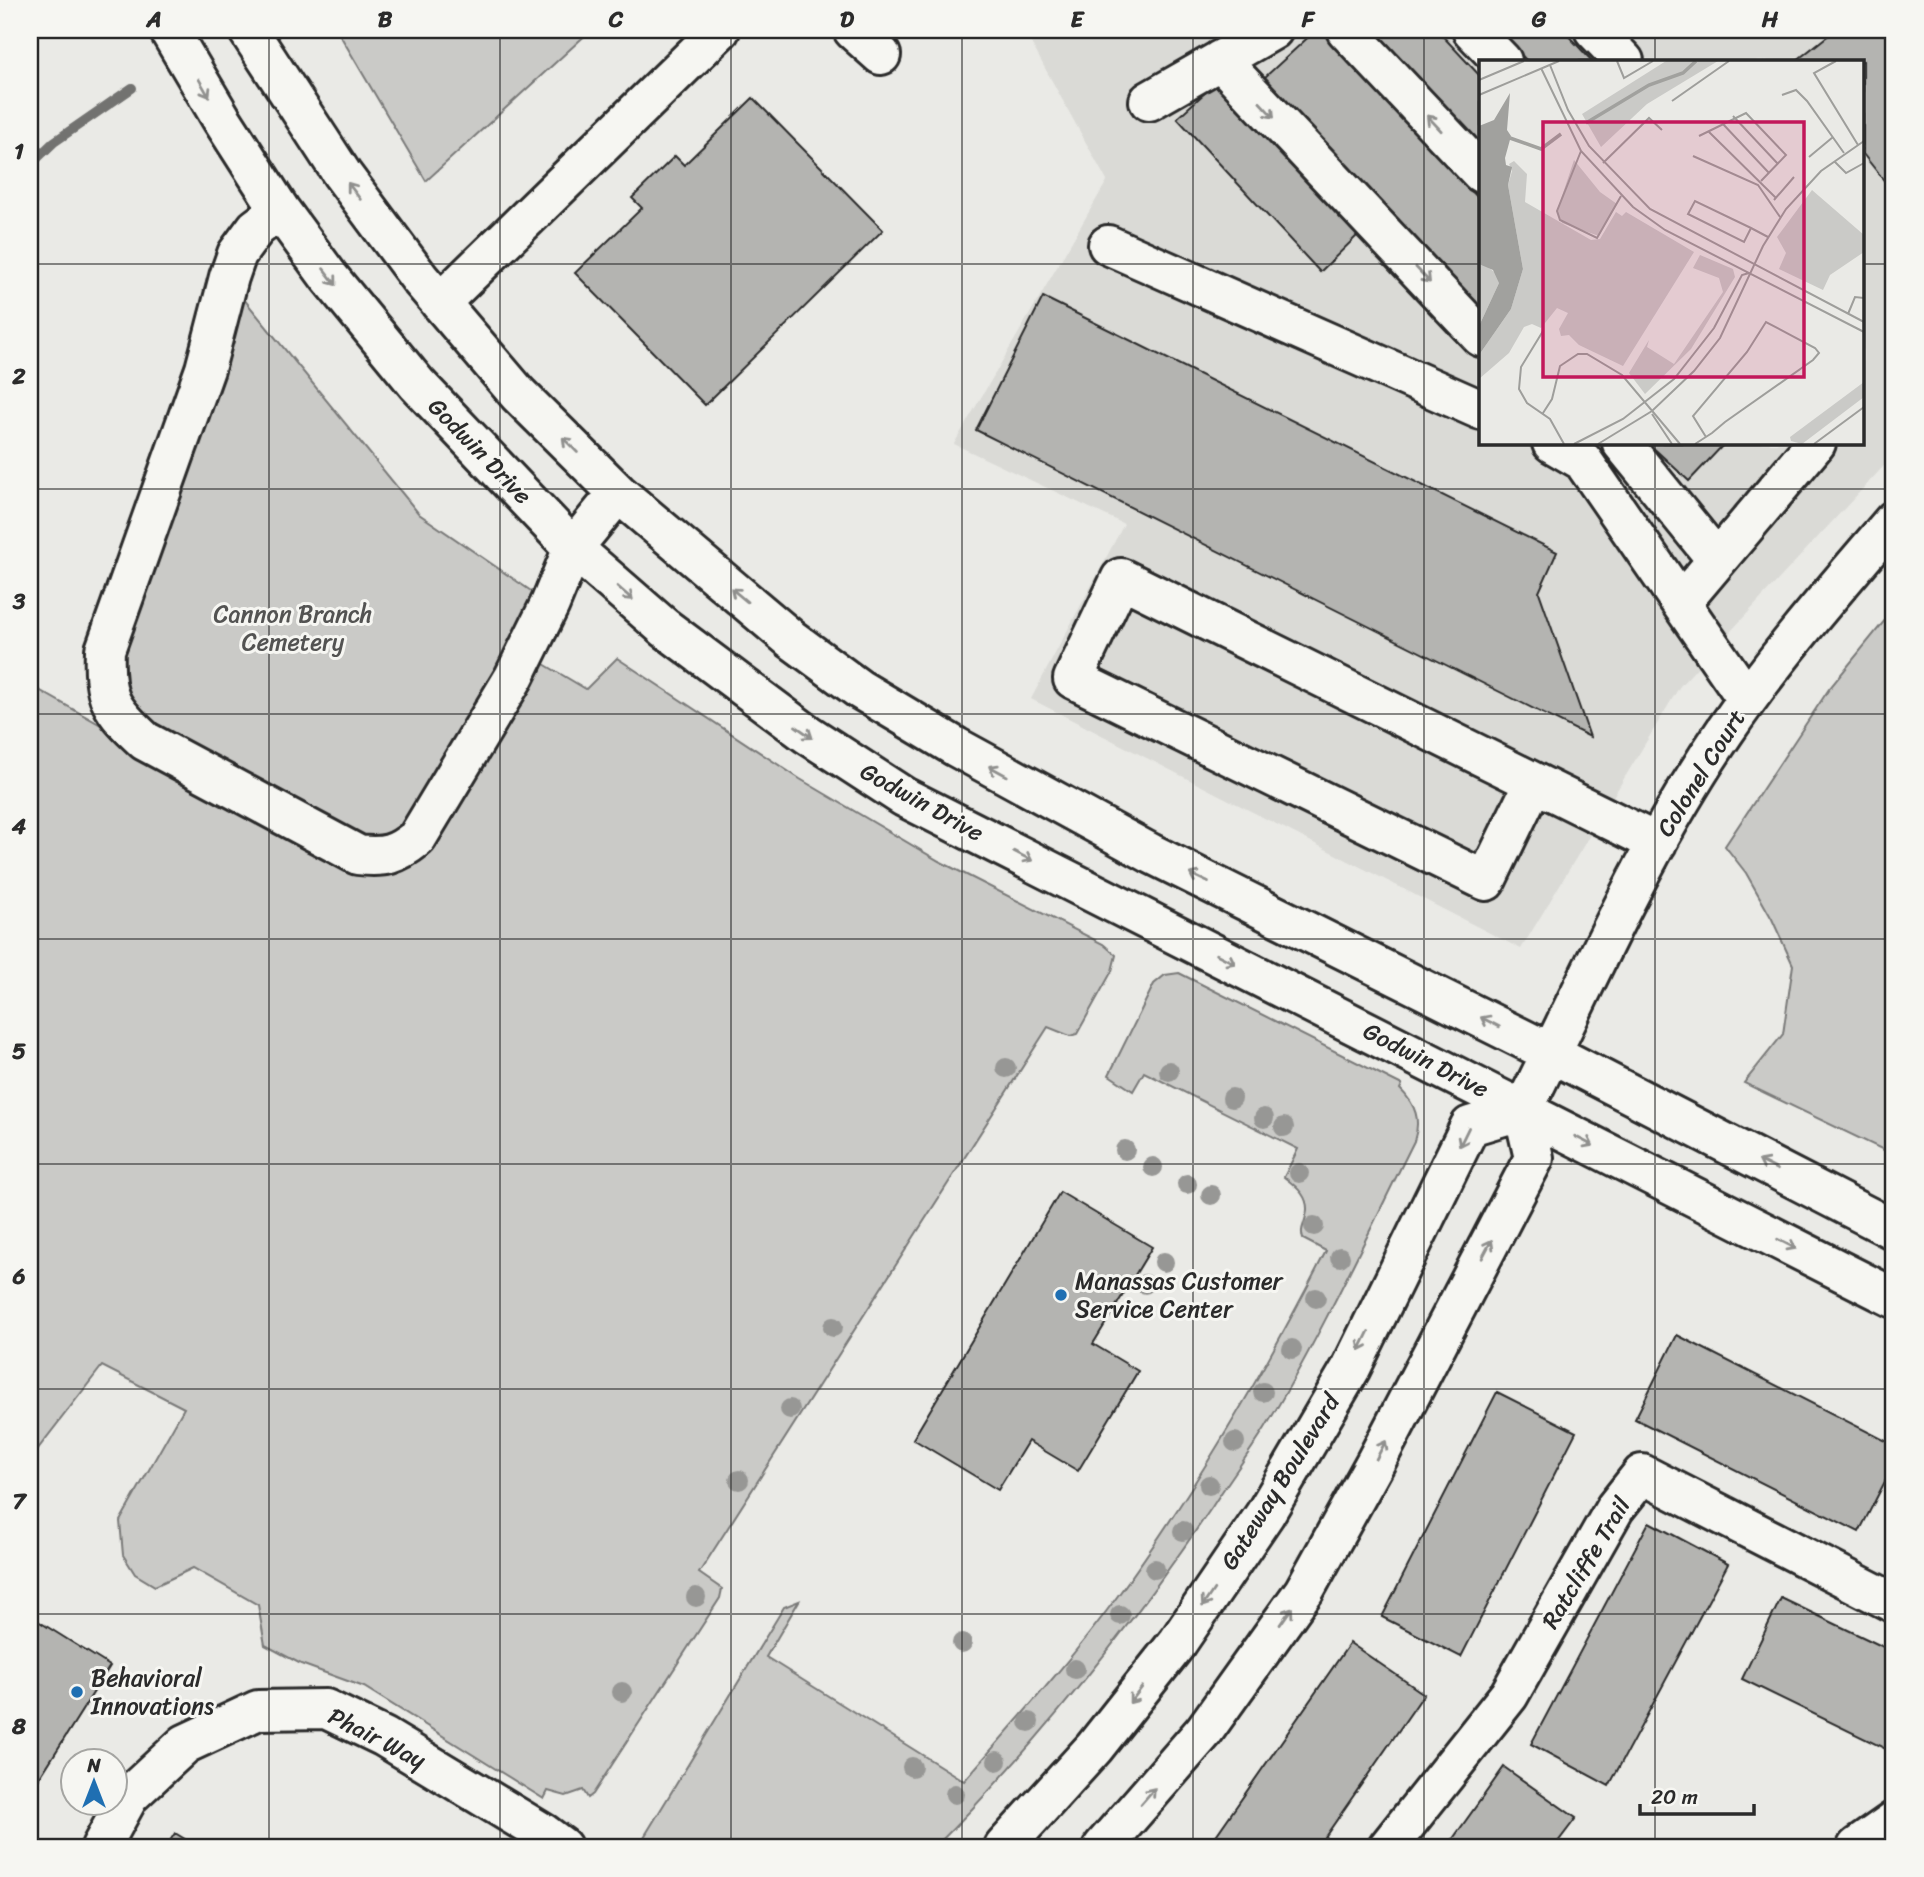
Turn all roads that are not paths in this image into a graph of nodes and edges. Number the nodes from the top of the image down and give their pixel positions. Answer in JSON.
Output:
{"nodes":[{"id":1,"x":169,"y":30,"type":"edge"},
{"id":2,"x":248,"y":30,"type":"edge"},
{"id":3,"x":720,"y":30,"type":"edge"},
{"id":4,"x":1273,"y":30,"type":"edge"},
{"id":5,"x":1346,"y":30,"type":"edge"},
{"id":6,"x":1472,"y":30,"type":"edge"},
{"id":7,"x":1594,"y":30,"type":"edge"},
{"id":8,"x":1220,"y":60,"type":"junction"},
{"id":9,"x":1501,"y":60,"type":"edge"},
{"id":10,"x":1623,"y":60,"type":"edge"},
{"id":11,"x":1149,"y":101,"type":"dead end"},
{"id":12,"x":1479,"y":171,"type":"edge"},
{"id":13,"x":281,"y":210,"type":"junction"},
{"id":14,"x":1108,"y":245,"type":"dead end"},
{"id":15,"x":440,"y":303,"type":"junction"},
{"id":16,"x":1479,"y":335,"type":"edge"},
{"id":17,"x":1479,"y":409,"type":"edge"},
{"id":18,"x":1554,"y":444,"type":"edge"},
{"id":19,"x":1623,"y":444,"type":"edge"},
{"id":20,"x":1815,"y":444,"type":"edge"},
{"id":21,"x":618,"y":493,"type":"junction"},
{"id":22,"x":1894,"y":520,"type":"edge"},
{"id":23,"x":573,"y":548,"type":"junction"},
{"id":24,"x":1717,"y":560,"type":"junction"},
{"id":25,"x":1681,"y":603,"type":"junction"},
{"id":26,"x":1747,"y":699,"type":"junction"},
{"id":27,"x":1534,"y":782,"type":"junction"},
{"id":28,"x":1657,"y":843,"type":"junction"},
{"id":29,"x":1552,"y":1053,"type":"junction"},
{"id":30,"x":1523,"y":1110,"type":"junction"},
{"id":31,"x":1894,"y":1230,"type":"edge"},
{"id":32,"x":1894,"y":1298,"type":"edge"},
{"id":33,"x":1894,"y":1603,"type":"edge"},
{"id":34,"x":1894,"y":1821,"type":"edge"},
{"id":35,"x":101,"y":1847,"type":"edge"},
{"id":36,"x":562,"y":1847,"type":"edge"},
{"id":37,"x":1004,"y":1847,"type":"edge"},
{"id":38,"x":1103,"y":1847,"type":"edge"},
{"id":39,"x":1388,"y":1847,"type":"edge"},
{"id":40,"x":1857,"y":1847,"type":"edge"}],
"edges":[{"from":1,"to":13,"type":"street","name":"Godwin Drive","one_way":true},
{"from":15,"to":2,"type":"street","one_way":true},
{"from":3,"to":15,"type":"street"},
{"from":4,"to":8,"type":"street"},
{"from":12,"to":5,"type":"street","one_way":true},
{"from":6,"to":9,"type":"street"},
{"from":7,"to":10,"type":"street"},
{"from":8,"to":11,"type":"street"},
{"from":8,"to":16,"type":"street","one_way":true},
{"from":13,"to":23,"type":"street","name":"Godwin Drive","one_way":true},
{"from":13,"to":23,"type":"street"},
{"from":14,"to":17,"type":"street"},
{"from":21,"to":15,"type":"street","one_way":true},
{"from":18,"to":25,"type":"street"},
{"from":19,"to":24,"type":"street"},
{"from":20,"to":24,"type":"street"},
{"from":21,"to":23,"type":"street"},
{"from":29,"to":21,"type":"street","one_way":true},
{"from":22,"to":26,"type":"street","name":"Colonel Court"},
{"from":23,"to":30,"type":"street","name":"Godwin Drive","one_way":true},
{"from":24,"to":25,"type":"street"},
{"from":25,"to":26,"type":"street"},
{"from":26,"to":28,"type":"street","name":"Colonel Court"},
{"from":27,"to":27,"type":"street"},
{"from":27,"to":28,"type":"street"},
{"from":28,"to":29,"type":"street","name":"Colonel Court"},
{"from":29,"to":30,"type":"street"},
{"from":31,"to":29,"type":"street","one_way":true},
{"from":30,"to":32,"type":"street","name":"Godwin Drive","one_way":true},
{"from":30,"to":37,"type":"street","name":"Gateway Boulevard","one_way":true},
{"from":38,"to":30,"type":"street","one_way":true},
{"from":33,"to":39,"type":"street","name":"Ratcliffe Trail"},
{"from":34,"to":40,"type":"street"},
{"from":35,"to":36,"type":"street","name":"Phair Way"}]}
